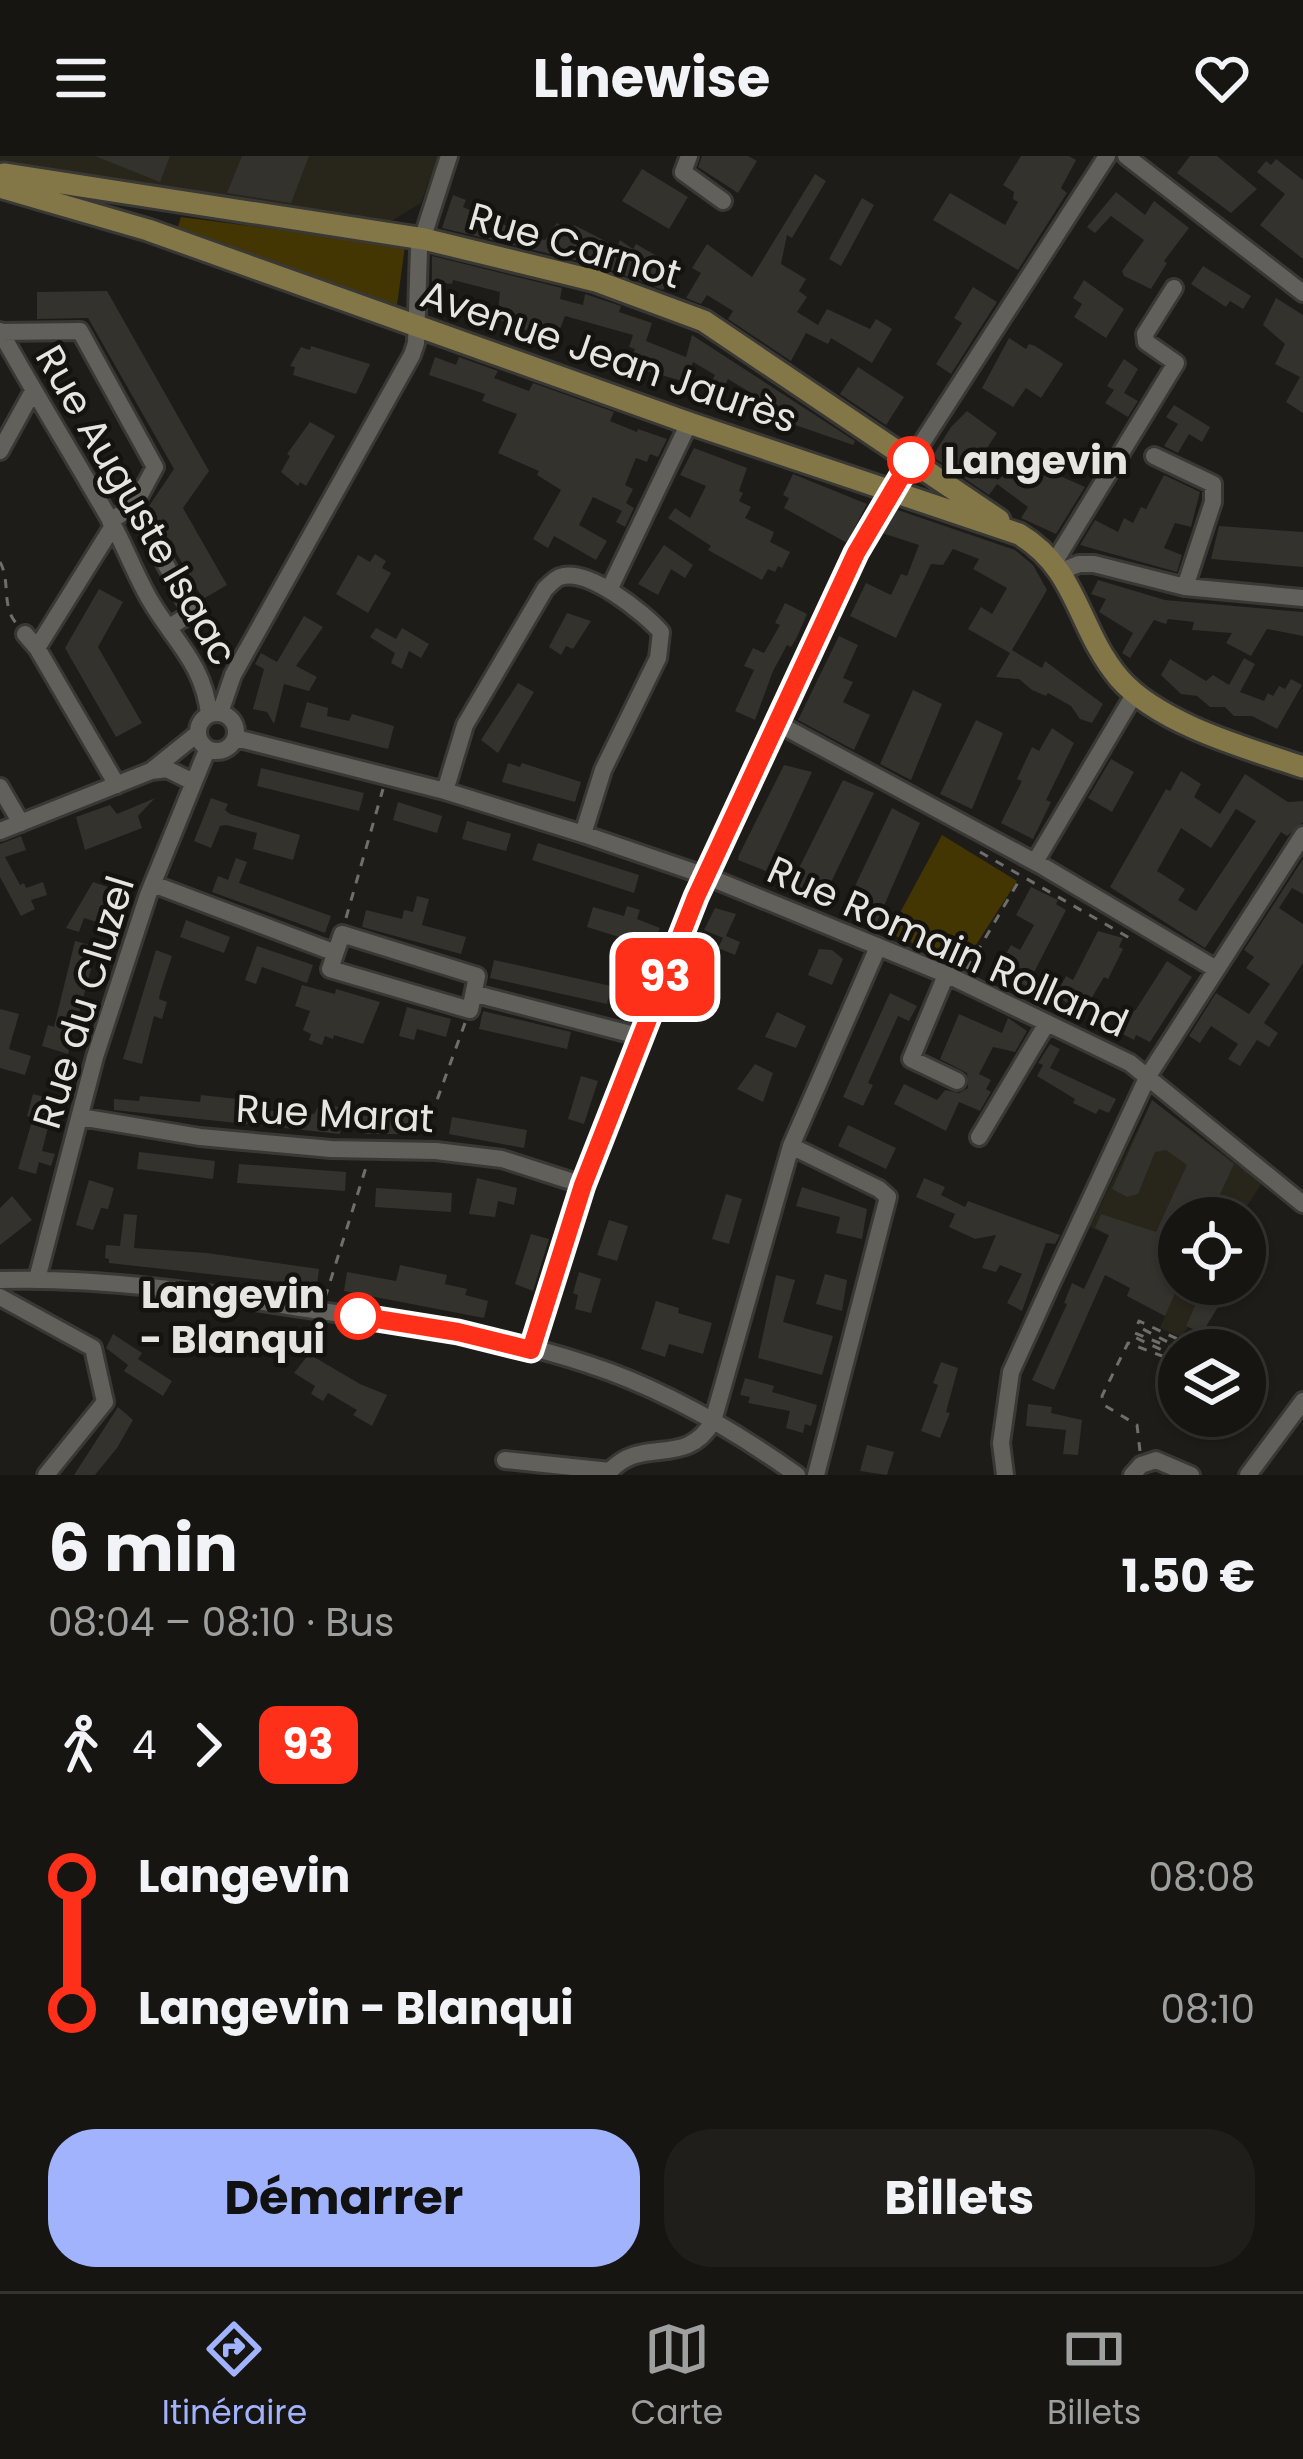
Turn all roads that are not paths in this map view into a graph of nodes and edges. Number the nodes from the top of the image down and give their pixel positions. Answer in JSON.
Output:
{"nodes":[{"id":1,"x":449,"y":156,"type":"edge"},
{"id":2,"x":689,"y":156,"type":"edge"},
{"id":3,"x":1108,"y":156,"type":"edge"},
{"id":4,"x":1126,"y":156,"type":"edge"},
{"id":5,"x":0,"y":180,"type":"edge"},
{"id":6,"x":158,"y":200,"type":"junction"},
{"id":7,"x":723,"y":200,"type":"dead end"},
{"id":8,"x":147,"y":229,"type":"junction"},
{"id":9,"x":424,"y":239,"type":"junction"},
{"id":10,"x":1174,"y":288,"type":"dead end"},
{"id":11,"x":1303,"y":293,"type":"edge"},
{"id":12,"x":414,"y":326,"type":"junction"},
{"id":13,"x":0,"y":331,"type":"edge"},
{"id":14,"x":33,"y":391,"type":"junction"},
{"id":15,"x":689,"y":423,"type":"junction"},
{"id":16,"x":0,"y":452,"type":"edge"},
{"id":17,"x":1154,"y":456,"type":"dead end"},
{"id":18,"x":911,"y":460,"type":"junction"},
{"id":19,"x":891,"y":491,"type":"junction"},
{"id":20,"x":134,"y":506,"type":"junction"},
{"id":21,"x":112,"y":523,"type":"junction"},
{"id":22,"x":1019,"y":534,"type":"junction"},
{"id":23,"x":1058,"y":566,"type":"junction"},
{"id":24,"x":1185,"y":587,"type":"junction"},
{"id":25,"x":609,"y":590,"type":"junction"},
{"id":26,"x":1303,"y":598,"type":"edge"},
{"id":27,"x":171,"y":626,"type":"junction"},
{"id":28,"x":202,"y":681,"type":"junction"},
{"id":29,"x":231,"y":681,"type":"junction"},
{"id":30,"x":1135,"y":693,"type":"junction"},
{"id":31,"x":214,"y":713,"type":"junction"},
{"id":32,"x":777,"y":722,"type":"junction"},
{"id":33,"x":236,"y":738,"type":"junction"},
{"id":34,"x":202,"y":741,"type":"junction"},
{"id":35,"x":1303,"y":767,"type":"edge"},
{"id":36,"x":151,"y":771,"type":"junction"},
{"id":37,"x":194,"y":782,"type":"junction"},
{"id":38,"x":116,"y":785,"type":"junction"},
{"id":39,"x":0,"y":787,"type":"edge"},
{"id":40,"x":445,"y":791,"type":"junction"},
{"id":41,"x":21,"y":823,"type":"junction"},
{"id":42,"x":0,"y":831,"type":"edge"},
{"id":43,"x":583,"y":834,"type":"junction"},
{"id":44,"x":1303,"y":835,"type":"edge"},
{"id":45,"x":1040,"y":864,"type":"junction"},
{"id":46,"x":706,"y":876,"type":"junction"},
{"id":47,"x":153,"y":884,"type":"junction"},
{"id":48,"x":878,"y":947,"type":"junction"},
{"id":49,"x":333,"y":952,"type":"junction"},
{"id":50,"x":1216,"y":969,"type":"junction"},
{"id":51,"x":954,"y":978,"type":"junction"},
{"id":52,"x":473,"y":1002,"type":"junction"},
{"id":53,"x":1047,"y":1023,"type":"junction"},
{"id":54,"x":642,"y":1036,"type":"junction"},
{"id":55,"x":1148,"y":1076,"type":"junction"},
{"id":56,"x":957,"y":1081,"type":"dead end"},
{"id":57,"x":80,"y":1117,"type":"junction"},
{"id":58,"x":979,"y":1137,"type":"dead end"},
{"id":59,"x":790,"y":1146,"type":"junction"},
{"id":60,"x":583,"y":1185,"type":"junction"},
{"id":61,"x":1303,"y":1204,"type":"edge"},
{"id":62,"x":37,"y":1279,"type":"junction"},
{"id":63,"x":0,"y":1281,"type":"edge"},
{"id":64,"x":0,"y":1297,"type":"edge"},
{"id":65,"x":531,"y":1350,"type":"junction"},
{"id":66,"x":1303,"y":1401,"type":"edge"},
{"id":67,"x":712,"y":1421,"type":"junction"},
{"id":68,"x":506,"y":1460,"type":"dead end"},
{"id":69,"x":1137,"y":1470,"type":"edge"},
{"id":70,"x":46,"y":1475,"type":"edge"},
{"id":71,"x":797,"y":1475,"type":"edge"},
{"id":72,"x":815,"y":1475,"type":"edge"},
{"id":73,"x":1005,"y":1475,"type":"edge"},
{"id":74,"x":1191,"y":1475,"type":"edge"},
{"id":75,"x":1248,"y":1475,"type":"edge"}],
"edges":[{"from":1,"to":9,"type":"street"},
{"from":2,"to":7,"type":"street"},
{"from":3,"to":18,"type":"street"},
{"from":4,"to":11,"type":"street"},
{"from":5,"to":6,"type":"main road","name":"Rue Carnot"},
{"from":5,"to":8,"type":"main road","name":"Avenue Jean Jaurès"},
{"from":6,"to":8,"type":"main road"},
{"from":6,"to":9,"type":"main road","name":"Rue Carnot"},
{"from":8,"to":12,"type":"main road","name":"Avenue Jean Jaurès"},
{"from":9,"to":12,"type":"street"},
{"from":9,"to":18,"type":"main road","name":"Rue Carnot"},
{"from":10,"to":23,"type":"street"},
{"from":12,"to":15,"type":"main road","name":"Avenue Jean Jaurès"},
{"from":12,"to":29,"type":"street"},
{"from":13,"to":14,"type":"street","name":"Rue Auguste Isaac"},
{"from":13,"to":20,"type":"street"},
{"from":14,"to":16,"type":"street"},
{"from":14,"to":21,"type":"street","name":"Rue Auguste Isaac"},
{"from":15,"to":19,"type":"main road","name":"Avenue Jean Jaurès"},
{"from":15,"to":25,"type":"street"},
{"from":17,"to":24,"type":"street"},
{"from":18,"to":19,"type":"street"},
{"from":18,"to":22,"type":"main road","name":"Rue Carnot"},
{"from":19,"to":22,"type":"main road","name":"Avenue Jean Jaurès"},
{"from":19,"to":32,"type":"street"},
{"from":20,"to":21,"type":"street"},
{"from":20,"to":27,"type":"street"},
{"from":21,"to":27,"type":"street","name":"Rue Auguste Isaac"},
{"from":21,"to":38,"type":"street"},
{"from":22,"to":23,"type":"main road","name":"Avenue Jean Jaurès"},
{"from":23,"to":24,"type":"street"},
{"from":23,"to":30,"type":"main road"},
{"from":24,"to":26,"type":"street"},
{"from":25,"to":40,"type":"street"},
{"from":25,"to":43,"type":"street"},
{"from":27,"to":28,"type":"street","name":"Rue Auguste Isaac"},
{"from":28,"to":29,"type":"street"},
{"from":28,"to":31,"type":"street","name":"Rue Auguste Isaac"},
{"from":29,"to":31,"type":"street"},
{"from":30,"to":35,"type":"main road"},
{"from":30,"to":45,"type":"street"},
{"from":31,"to":33,"type":"street"},
{"from":31,"to":34,"type":"street"},
{"from":32,"to":45,"type":"street"},
{"from":32,"to":46,"type":"street"},
{"from":33,"to":34,"type":"street"},
{"from":33,"to":40,"type":"street","name":"Rue Romain Rolland"},
{"from":34,"to":36,"type":"street"},
{"from":34,"to":37,"type":"street","name":"Rue du Cluzel"},
{"from":36,"to":37,"type":"street"},
{"from":36,"to":38,"type":"street"},
{"from":37,"to":47,"type":"street","name":"Rue du Cluzel"},
{"from":38,"to":41,"type":"street"},
{"from":39,"to":41,"type":"street"},
{"from":40,"to":43,"type":"street","name":"Rue Romain Rolland"},
{"from":41,"to":42,"type":"street"},
{"from":43,"to":46,"type":"street","name":"Rue Romain Rolland"},
{"from":44,"to":50,"type":"street"},
{"from":45,"to":50,"type":"street"},
{"from":46,"to":48,"type":"street","name":"Rue Romain Rolland"},
{"from":46,"to":54,"type":"street"},
{"from":47,"to":49,"type":"street"},
{"from":47,"to":57,"type":"street","name":"Rue du Cluzel"},
{"from":48,"to":51,"type":"street","name":"Rue Romain Rolland"},
{"from":48,"to":59,"type":"street"},
{"from":49,"to":52,"type":"street"},
{"from":49,"to":52,"type":"street"},
{"from":50,"to":55,"type":"street"},
{"from":51,"to":53,"type":"street","name":"Rue Romain Rolland"},
{"from":51,"to":56,"type":"street"},
{"from":52,"to":54,"type":"street"},
{"from":53,"to":55,"type":"street","name":"Rue Romain Rolland"},
{"from":53,"to":58,"type":"street"},
{"from":54,"to":60,"type":"street"},
{"from":55,"to":61,"type":"street","name":"Rue Romain Rolland"},
{"from":55,"to":73,"type":"street"},
{"from":57,"to":60,"type":"street","name":"Rue Marat"},
{"from":57,"to":62,"type":"street","name":"Rue du Cluzel"},
{"from":59,"to":67,"type":"street"},
{"from":59,"to":72,"type":"street"},
{"from":60,"to":65,"type":"street"},
{"from":62,"to":63,"type":"street"},
{"from":62,"to":65,"type":"street"},
{"from":64,"to":70,"type":"street"},
{"from":65,"to":67,"type":"street"},
{"from":66,"to":75,"type":"street"},
{"from":67,"to":68,"type":"street"},
{"from":67,"to":71,"type":"street"},
{"from":69,"to":74,"type":"street"}]}
